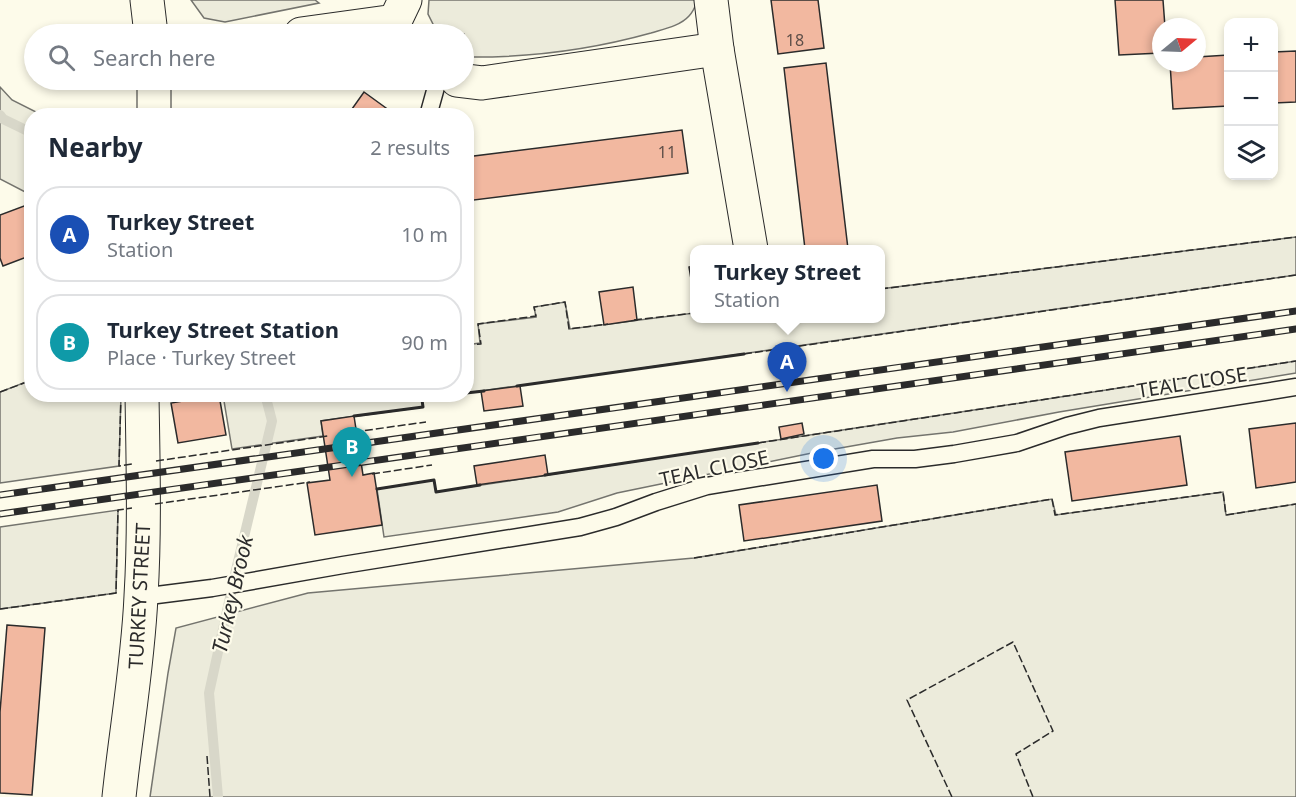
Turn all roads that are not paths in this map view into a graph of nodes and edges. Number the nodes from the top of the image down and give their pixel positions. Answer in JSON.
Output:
{"nodes":[{"id":1,"x":147,"y":0,"type":"edge"},
{"id":2,"x":711,"y":0,"type":"edge"},
{"id":3,"x":402,"y":18,"type":"edge"},
{"id":4,"x":150,"y":24,"type":"edge"},
{"id":5,"x":364,"y":24,"type":"edge"},
{"id":6,"x":717,"y":49,"type":"junction"},
{"id":7,"x":474,"y":81,"type":"edge"},
{"id":8,"x":154,"y":90,"type":"edge"},
{"id":9,"x":435,"y":90,"type":"edge"},
{"id":10,"x":154,"y":108,"type":"edge"},
{"id":11,"x":430,"y":108,"type":"edge"},
{"id":12,"x":750,"y":245,"type":"edge"},
{"id":13,"x":1296,"y":387,"type":"edge"},
{"id":14,"x":142,"y":402,"type":"edge"},
{"id":15,"x":141,"y":597,"type":"junction"},
{"id":16,"x":118,"y":797,"type":"edge"}],
"edges":[{"from":1,"to":4,"type":"street"},
{"from":2,"to":6,"type":"street"},
{"from":3,"to":5,"type":"street"},
{"from":6,"to":7,"type":"street"},
{"from":6,"to":12,"type":"street"},
{"from":8,"to":10,"type":"street"},
{"from":9,"to":11,"type":"lane"},
{"from":13,"to":15,"type":"lane","name":"TEAL CLOSE"},
{"from":14,"to":15,"type":"street","name":"TURKEY STREET"},
{"from":15,"to":16,"type":"street","name":"TURKEY STREET"}]}
